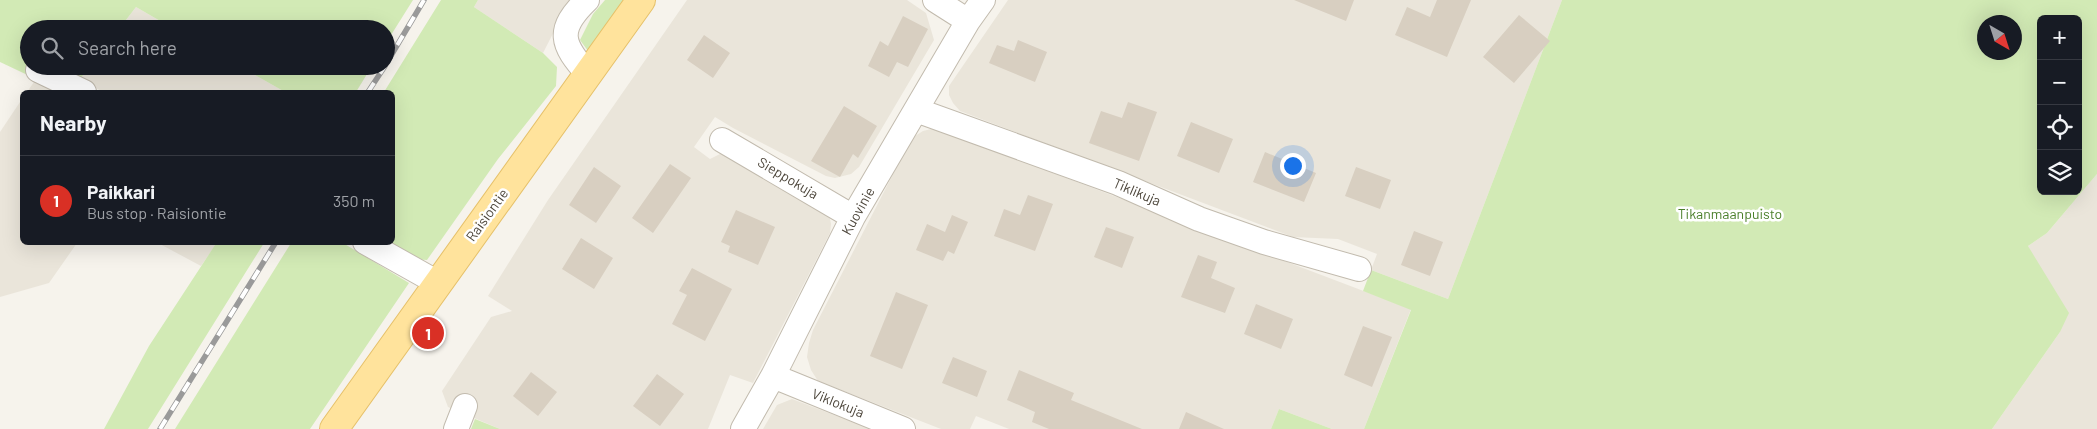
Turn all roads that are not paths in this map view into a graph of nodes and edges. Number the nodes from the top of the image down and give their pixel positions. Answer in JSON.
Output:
{"nodes":[{"id":1,"x":587,"y":0,"type":"edge"},
{"id":2,"x":641,"y":0,"type":"edge"},
{"id":3,"x":935,"y":0,"type":"edge"},
{"id":4,"x":984,"y":0,"type":"edge"},
{"id":5,"x":968,"y":22,"type":"junction"},
{"id":6,"x":588,"y":74,"type":"junction"},
{"id":7,"x":48,"y":75,"type":"edge"},
{"id":8,"x":80,"y":90,"type":"edge"},
{"id":9,"x":916,"y":110,"type":"junction"},
{"id":10,"x":722,"y":140,"type":"dead end"},
{"id":11,"x":853,"y":217,"type":"junction"},
{"id":12,"x":370,"y":245,"type":"edge"},
{"id":13,"x":1359,"y":268,"type":"dead end"},
{"id":14,"x":438,"y":283,"type":"junction"},
{"id":15,"x":773,"y":376,"type":"junction"},
{"id":16,"x":465,"y":406,"type":"dead end"},
{"id":17,"x":338,"y":428,"type":"edge"},
{"id":18,"x":456,"y":429,"type":"edge"},
{"id":19,"x":744,"y":429,"type":"edge"},
{"id":20,"x":903,"y":429,"type":"edge"}],
"edges":[{"from":1,"to":6,"type":"street"},
{"from":2,"to":6,"type":"main road","name":"Raisiontie"},
{"from":3,"to":5,"type":"street"},
{"from":4,"to":5,"type":"street","name":"Kuovinie"},
{"from":5,"to":9,"type":"street","name":"Kuovinie"},
{"from":6,"to":14,"type":"main road","name":"Raisiontie"},
{"from":7,"to":8,"type":"street"},
{"from":9,"to":11,"type":"street","name":"Kuovinie"},
{"from":9,"to":13,"type":"street","name":"Tiklikuja"},
{"from":10,"to":11,"type":"street","name":"Sieppokuja"},
{"from":11,"to":15,"type":"street","name":"Kuovinie"},
{"from":12,"to":14,"type":"street"},
{"from":14,"to":17,"type":"main road","name":"Raisiontie"},
{"from":15,"to":19,"type":"street","name":"Kuovinie"},
{"from":15,"to":20,"type":"street","name":"Viklokuja"},
{"from":16,"to":18,"type":"street"}]}
